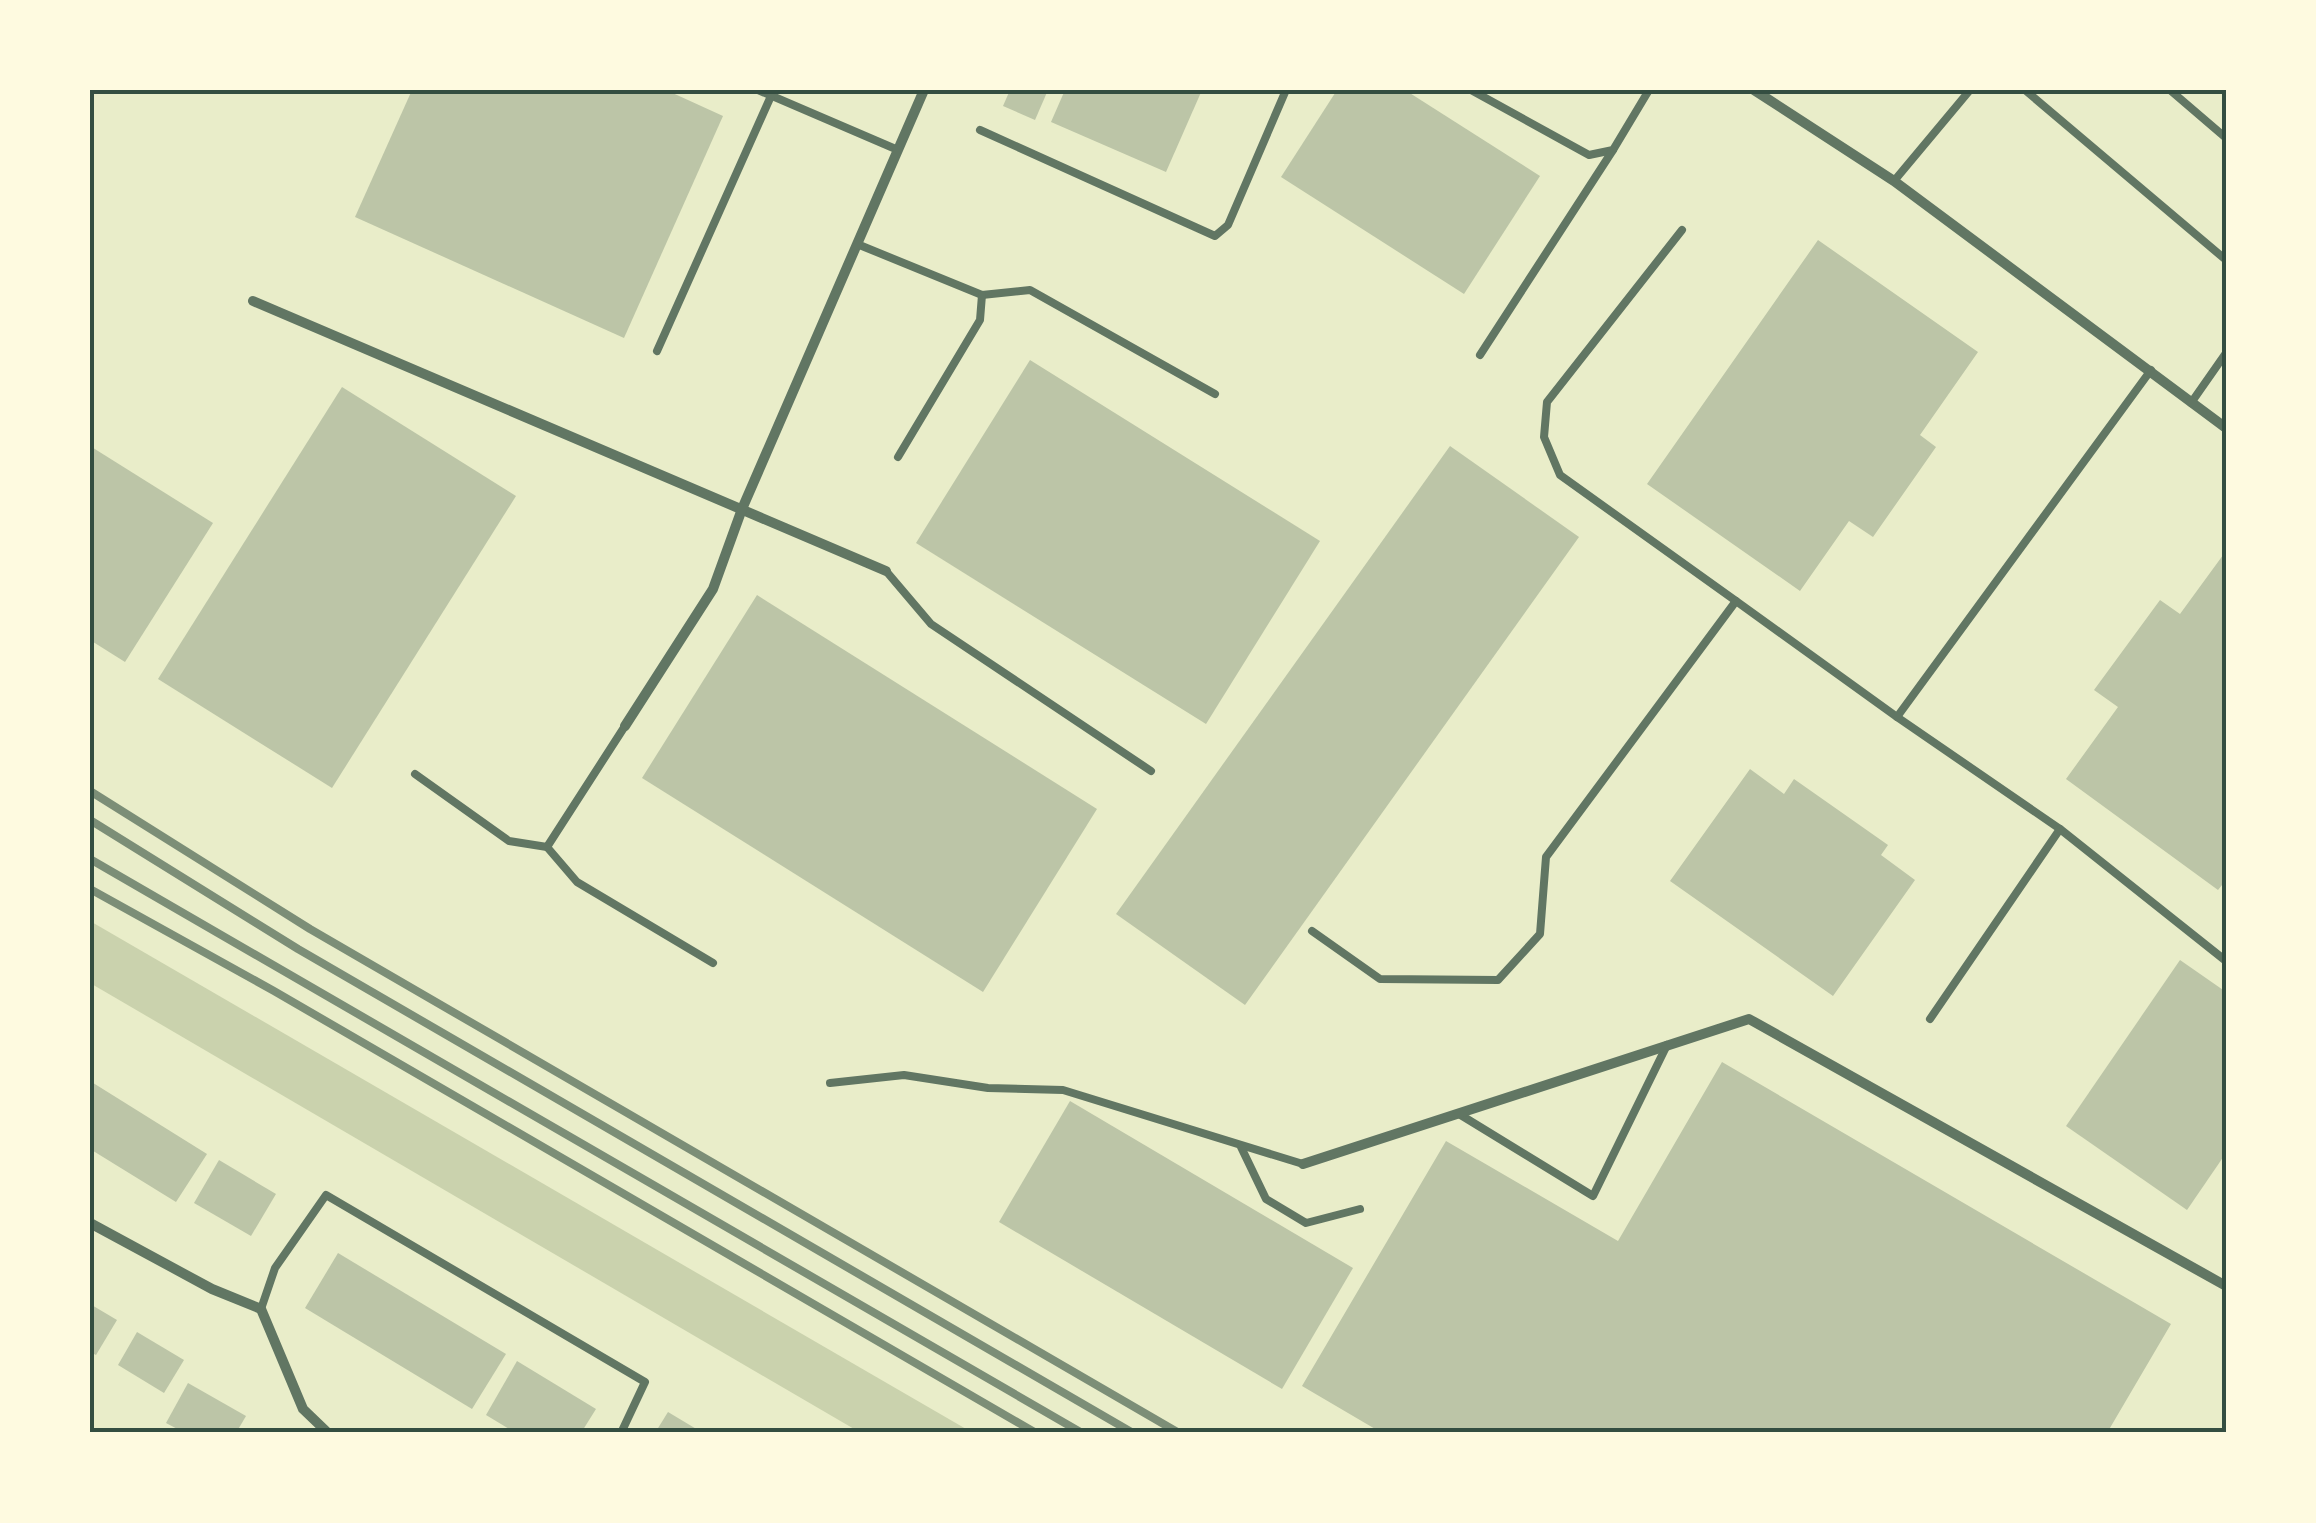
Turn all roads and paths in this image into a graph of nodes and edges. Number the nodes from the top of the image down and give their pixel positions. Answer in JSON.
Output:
{"nodes":[{"id":1,"x":758,"y":90,"type":"edge"},
{"id":2,"x":924,"y":90,"type":"edge"},
{"id":3,"x":1286,"y":90,"type":"edge"},
{"id":4,"x":1471,"y":90,"type":"edge"},
{"id":5,"x":1649,"y":90,"type":"edge"},
{"id":6,"x":1754,"y":90,"type":"edge"},
{"id":7,"x":1970,"y":90,"type":"edge"},
{"id":8,"x":2025,"y":90,"type":"edge"},
{"id":9,"x":2170,"y":90,"type":"edge"},
{"id":10,"x":771,"y":96,"type":"junction"},
{"id":11,"x":980,"y":130,"type":"dead end"},
{"id":12,"x":2226,"y":138,"type":"edge"},
{"id":13,"x":898,"y":150,"type":"junction"},
{"id":14,"x":1613,"y":150,"type":"junction"},
{"id":15,"x":1894,"y":181,"type":"junction"},
{"id":16,"x":1682,"y":230,"type":"dead end"},
{"id":17,"x":857,"y":244,"type":"junction"},
{"id":18,"x":2226,"y":260,"type":"edge"},
{"id":19,"x":982,"y":295,"type":"junction"},
{"id":20,"x":253,"y":301,"type":"dead end"},
{"id":21,"x":657,"y":351,"type":"dead end"},
{"id":22,"x":2226,"y":352,"type":"edge"},
{"id":23,"x":1480,"y":355,"type":"dead end"},
{"id":24,"x":2151,"y":370,"type":"junction"},
{"id":25,"x":1215,"y":394,"type":"dead end"},
{"id":26,"x":2191,"y":403,"type":"junction"},
{"id":27,"x":2226,"y":428,"type":"edge"},
{"id":28,"x":898,"y":456,"type":"dead end"},
{"id":29,"x":742,"y":509,"type":"junction"},
{"id":30,"x":886,"y":571,"type":"joint"},
{"id":31,"x":1736,"y":601,"type":"junction"},
{"id":32,"x":1897,"y":716,"type":"junction"},
{"id":33,"x":625,"y":726,"type":"joint"},
{"id":34,"x":1151,"y":772,"type":"dead end"},
{"id":35,"x":415,"y":774,"type":"dead end"},
{"id":36,"x":2060,"y":830,"type":"junction"},
{"id":37,"x":547,"y":848,"type":"junction"},
{"id":38,"x":1312,"y":930,"type":"dead end"},
{"id":39,"x":2226,"y":961,"type":"edge"},
{"id":40,"x":712,"y":963,"type":"dead end"},
{"id":41,"x":1930,"y":1018,"type":"dead end"},
{"id":42,"x":1667,"y":1045,"type":"junction"},
{"id":43,"x":830,"y":1083,"type":"dead end"},
{"id":44,"x":1459,"y":1114,"type":"junction"},
{"id":45,"x":1241,"y":1147,"type":"junction"},
{"id":46,"x":1303,"y":1164,"type":"joint"},
{"id":47,"x":1360,"y":1209,"type":"dead end"},
{"id":48,"x":90,"y":1223,"type":"edge"},
{"id":49,"x":2226,"y":1286,"type":"edge"},
{"id":50,"x":261,"y":1310,"type":"junction"},
{"id":51,"x":328,"y":1433,"type":"edge"},
{"id":52,"x":621,"y":1433,"type":"edge"}],
"edges":[{"from":1,"to":10,"type":"lane"},
{"from":2,"to":13,"type":"street"},
{"from":3,"to":11,"type":"lane"},
{"from":4,"to":14,"type":"lane"},
{"from":5,"to":14,"type":"lane"},
{"from":6,"to":15,"type":"street"},
{"from":7,"to":15,"type":"lane"},
{"from":8,"to":18,"type":"lane"},
{"from":9,"to":12,"type":"lane"},
{"from":10,"to":13,"type":"lane"},
{"from":10,"to":21,"type":"lane"},
{"from":13,"to":17,"type":"street"},
{"from":14,"to":23,"type":"lane"},
{"from":15,"to":24,"type":"street"},
{"from":16,"to":31,"type":"lane"},
{"from":17,"to":19,"type":"lane"},
{"from":17,"to":29,"type":"street"},
{"from":19,"to":25,"type":"lane"},
{"from":19,"to":28,"type":"lane"},
{"from":20,"to":29,"type":"street"},
{"from":22,"to":26,"type":"lane"},
{"from":24,"to":26,"type":"street"},
{"from":24,"to":32,"type":"lane"},
{"from":26,"to":27,"type":"street"},
{"from":29,"to":30,"type":"street"},
{"from":29,"to":33,"type":"street"},
{"from":30,"to":34,"type":"lane"},
{"from":31,"to":32,"type":"lane"},
{"from":31,"to":38,"type":"lane"},
{"from":32,"to":36,"type":"lane"},
{"from":33,"to":37,"type":"lane"},
{"from":35,"to":37,"type":"lane"},
{"from":36,"to":39,"type":"lane"},
{"from":36,"to":41,"type":"lane"},
{"from":37,"to":40,"type":"lane"},
{"from":42,"to":44,"type":"street"},
{"from":42,"to":44,"type":"lane"},
{"from":42,"to":49,"type":"street"},
{"from":43,"to":45,"type":"lane"},
{"from":44,"to":46,"type":"street"},
{"from":45,"to":46,"type":"lane"},
{"from":45,"to":47,"type":"lane"},
{"from":48,"to":50,"type":"street"},
{"from":50,"to":51,"type":"street"},
{"from":50,"to":52,"type":"lane"}]}
